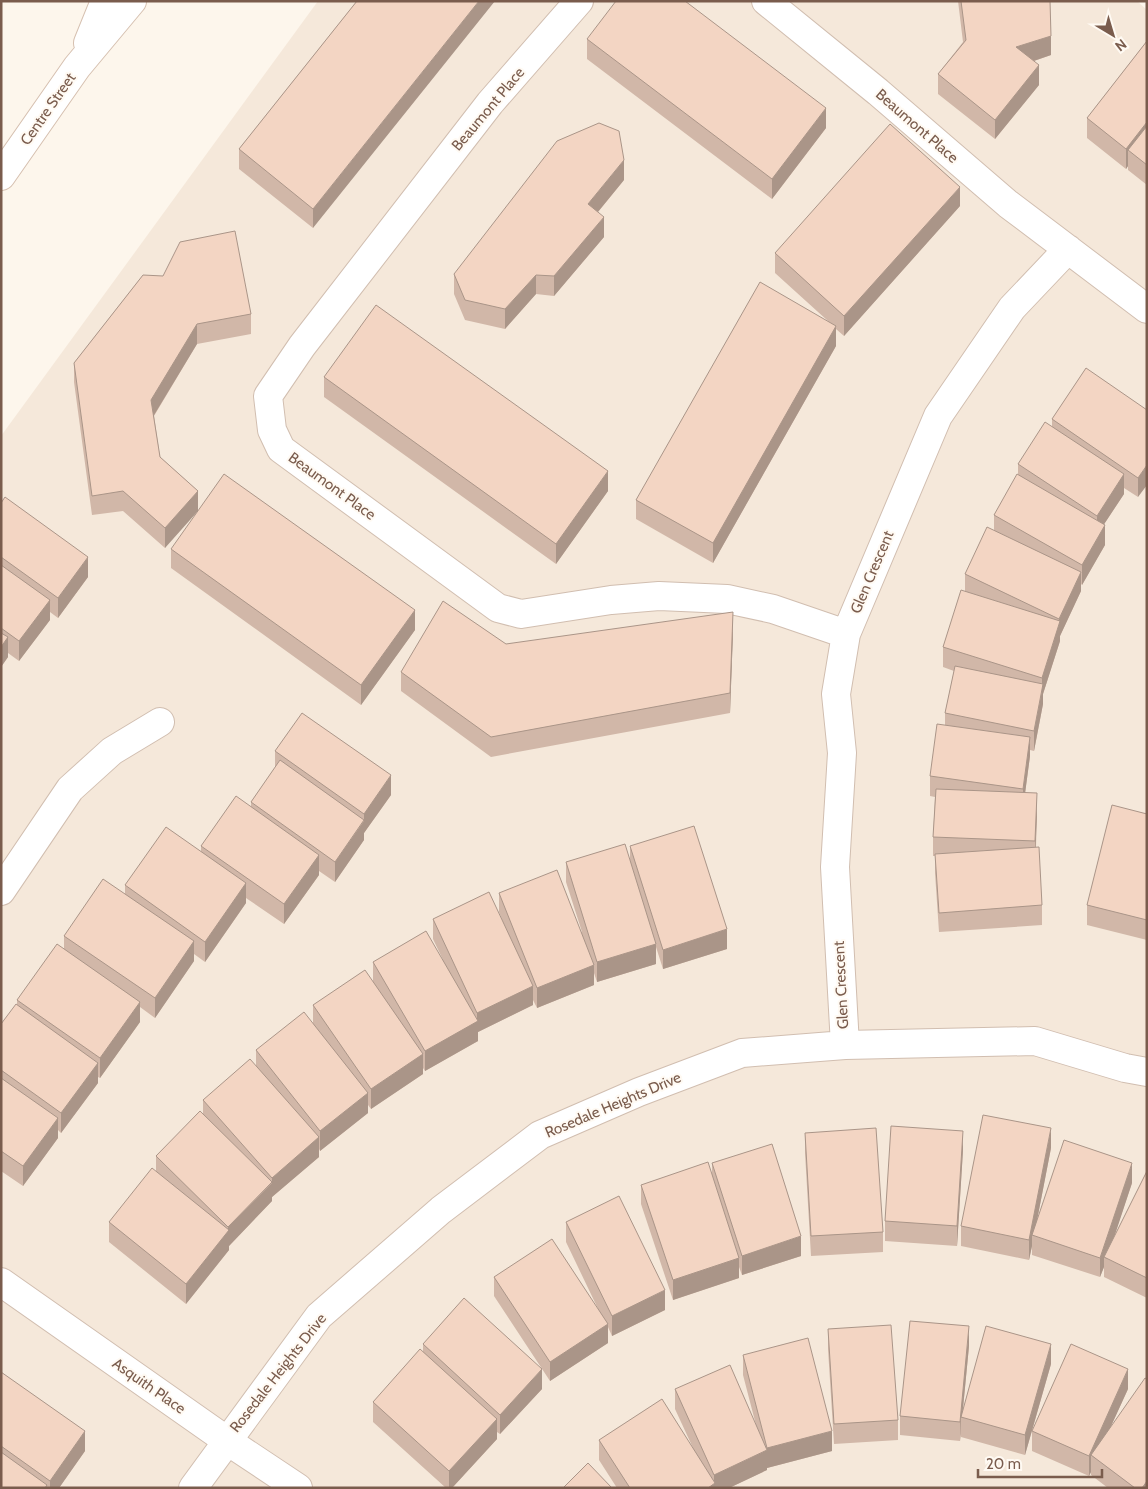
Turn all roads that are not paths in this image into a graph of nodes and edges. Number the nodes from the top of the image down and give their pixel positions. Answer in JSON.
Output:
{"nodes":[{"id":1,"x":105,"y":1,"type":"edge"},
{"id":2,"x":132,"y":1,"type":"edge"},
{"id":3,"x":579,"y":1,"type":"edge"},
{"id":4,"x":766,"y":1,"type":"edge"},
{"id":5,"x":78,"y":67,"type":"junction"},
{"id":6,"x":1,"y":176,"type":"edge"},
{"id":7,"x":1068,"y":249,"type":"junction"},
{"id":8,"x":1147,"y":309,"type":"edge"},
{"id":9,"x":846,"y":634,"type":"junction"},
{"id":10,"x":160,"y":722,"type":"dead end"},
{"id":11,"x":1,"y":891,"type":"edge"},
{"id":12,"x":845,"y":1045,"type":"junction"},
{"id":13,"x":1147,"y":1072,"type":"edge"},
{"id":14,"x":1,"y":1282,"type":"edge"},
{"id":15,"x":226,"y":1440,"type":"junction"},
{"id":16,"x":193,"y":1488,"type":"edge"},
{"id":17,"x":298,"y":1488,"type":"edge"}],
"edges":[{"from":1,"to":5,"type":"street","name":"Centre Street"},
{"from":2,"to":5,"type":"street","name":"Centre Street"},
{"from":3,"to":9,"type":"street","name":"Beaumont Place"},
{"from":4,"to":7,"type":"street","name":"Beaumont Place"},
{"from":5,"to":6,"type":"street","name":"Centre Street"},
{"from":7,"to":8,"type":"street"},
{"from":7,"to":9,"type":"street","name":"Glen Crescent"},
{"from":9,"to":12,"type":"street","name":"Glen Crescent"},
{"from":10,"to":11,"type":"street"},
{"from":12,"to":13,"type":"street","name":"Rosedale Heights Drive"},
{"from":12,"to":15,"type":"street","name":"Rosedale Heights Drive"},
{"from":14,"to":15,"type":"street","name":"Asquith Place"},
{"from":15,"to":16,"type":"street","name":"Rosedale Heights Drive"},
{"from":15,"to":17,"type":"street","name":"Asquith Place"}]}
